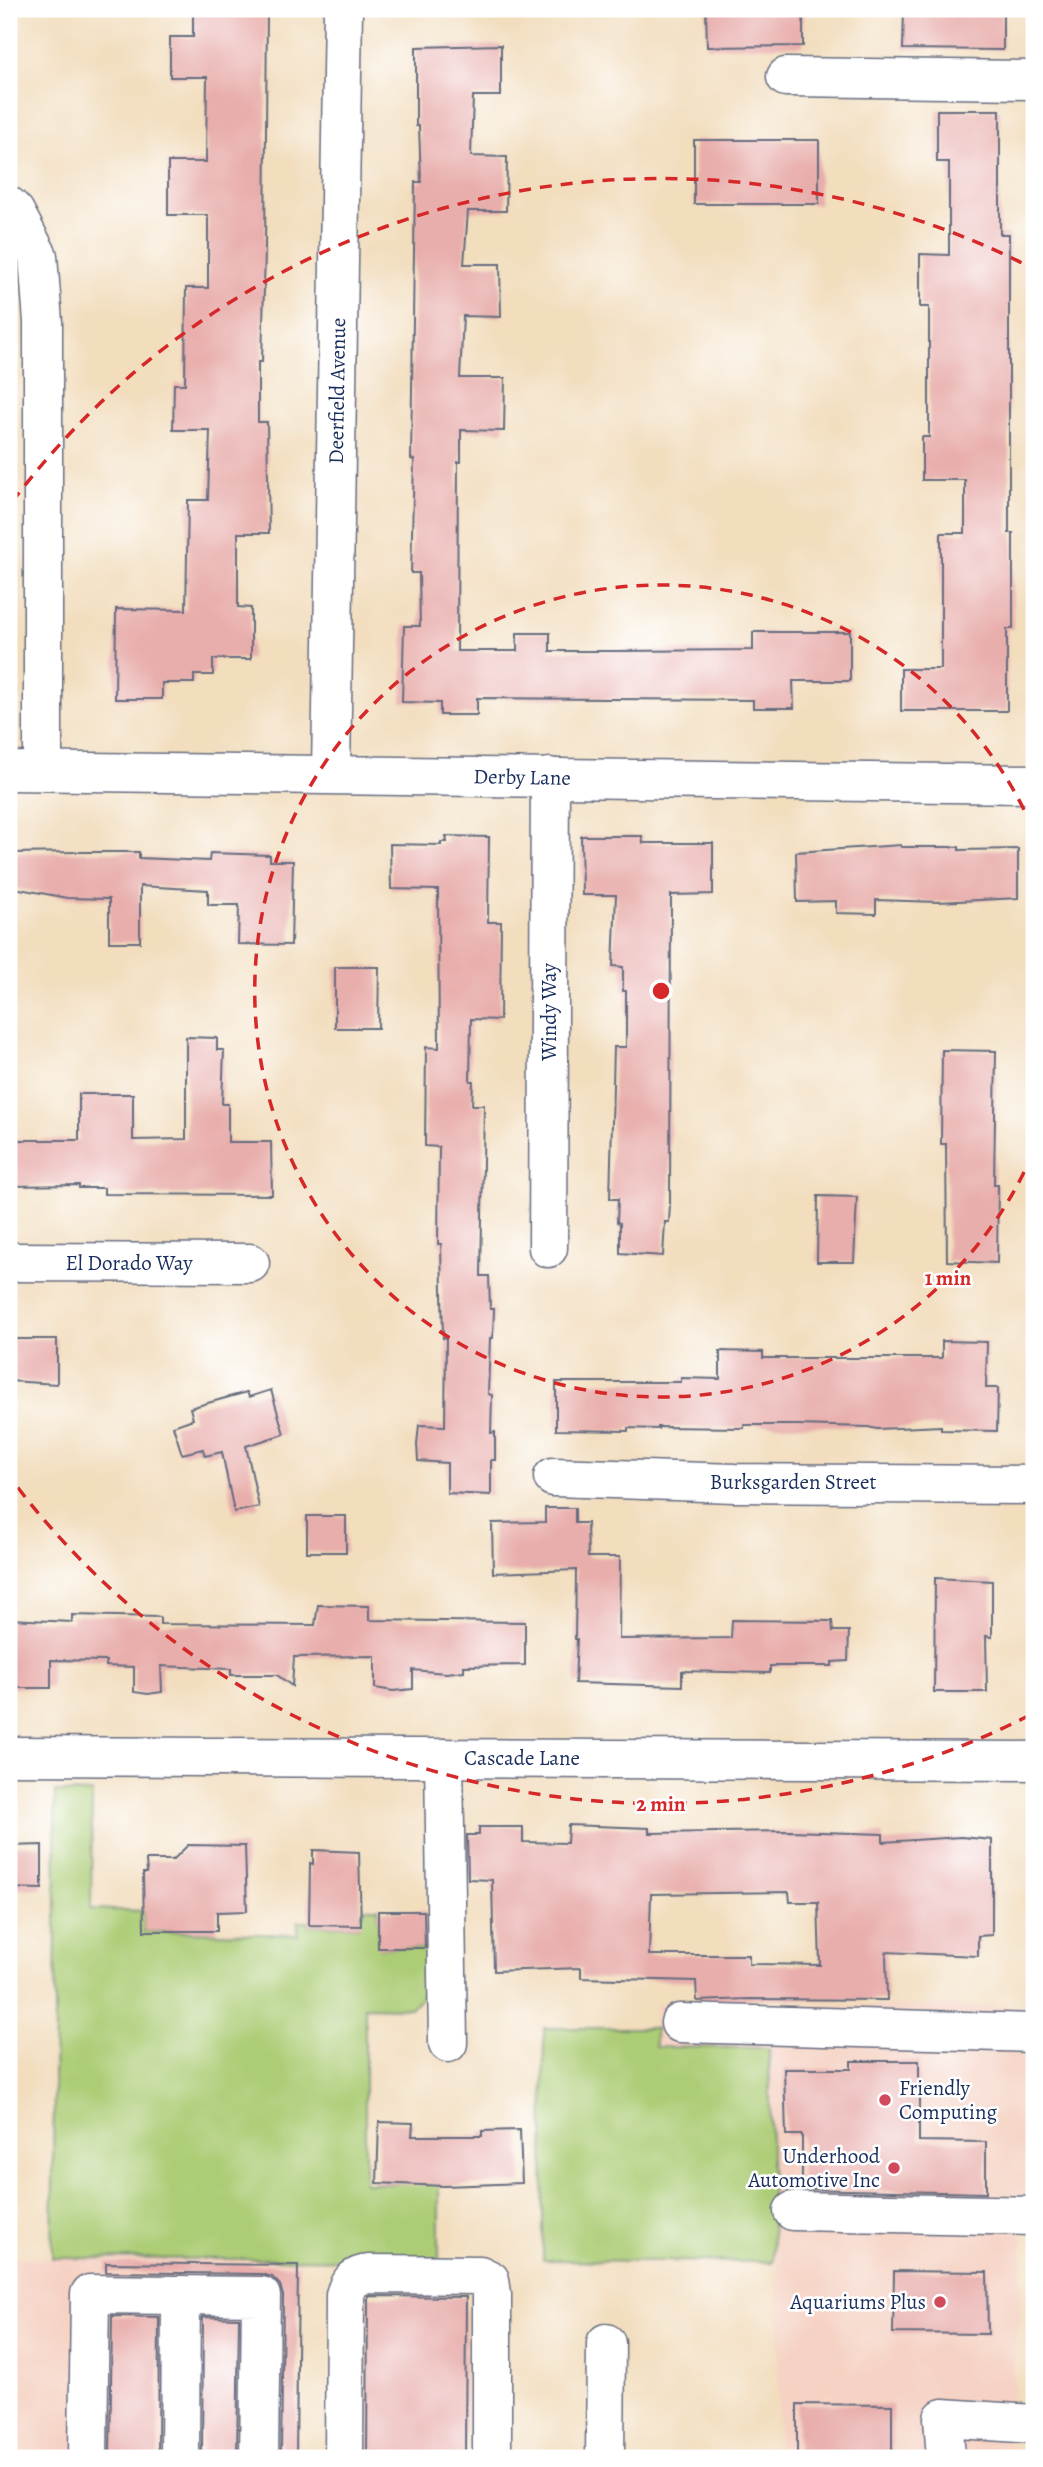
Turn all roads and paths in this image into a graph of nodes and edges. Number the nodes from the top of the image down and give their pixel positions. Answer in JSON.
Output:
{"nodes":[{"id":1,"x":343,"y":9,"type":"edge"},
{"id":2,"x":786,"y":77,"type":"dead end"},
{"id":3,"x":1034,"y":80,"type":"edge"},
{"id":4,"x":9,"y":206,"type":"edge"},
{"id":5,"x":26,"y":771,"type":"edge"},
{"id":6,"x":331,"y":773,"type":"junction"},
{"id":7,"x":550,"y":777,"type":"junction"},
{"id":8,"x":1034,"y":784,"type":"edge"},
{"id":9,"x":548,"y":1248,"type":"dead end"},
{"id":10,"x":9,"y":1262,"type":"edge"},
{"id":11,"x":250,"y":1264,"type":"dead end"},
{"id":12,"x":553,"y":1477,"type":"dead end"},
{"id":13,"x":1034,"y":1485,"type":"edge"},
{"id":14,"x":9,"y":1756,"type":"edge"},
{"id":15,"x":444,"y":1758,"type":"junction"},
{"id":16,"x":1034,"y":1761,"type":"edge"},
{"id":17,"x":680,"y":2023,"type":"dead end"},
{"id":18,"x":1034,"y":2033,"type":"edge"},
{"id":19,"x":449,"y":2043,"type":"dead end"},
{"id":20,"x":793,"y":2211,"type":"dead end"},
{"id":21,"x":1034,"y":2216,"type":"edge"},
{"id":22,"x":181,"y":2295,"type":"junction"},
{"id":23,"x":606,"y":2343,"type":"dead end"},
{"id":24,"x":1034,"y":2424,"type":"edge"},
{"id":25,"x":88,"y":2458,"type":"edge"},
{"id":26,"x":180,"y":2458,"type":"edge"},
{"id":27,"x":259,"y":2458,"type":"edge"},
{"id":28,"x":344,"y":2458,"type":"edge"},
{"id":29,"x":492,"y":2458,"type":"edge"},
{"id":30,"x":605,"y":2458,"type":"edge"},
{"id":31,"x":946,"y":2458,"type":"edge"}],
"edges":[{"from":1,"to":6,"type":"street","name":"Deerfield Avenue"},
{"from":2,"to":3,"type":"street"},
{"from":4,"to":5,"type":"street"},
{"from":5,"to":6,"type":"street","name":"Derby Lane"},
{"from":6,"to":7,"type":"street","name":"Derby Lane"},
{"from":7,"to":8,"type":"street","name":"Derby Lane"},
{"from":7,"to":9,"type":"street","name":"Windy Way"},
{"from":10,"to":11,"type":"street","name":"El Dorado Way"},
{"from":12,"to":13,"type":"street","name":"Burksgarden Street"},
{"from":14,"to":15,"type":"street","name":"Cascade Lane"},
{"from":15,"to":16,"type":"street","name":"Cascade Lane"},
{"from":15,"to":19,"type":"street"},
{"from":17,"to":18,"type":"street"},
{"from":20,"to":21,"type":"street"},
{"from":22,"to":25,"type":"street"},
{"from":22,"to":26,"type":"street"},
{"from":22,"to":27,"type":"street"},
{"from":23,"to":30,"type":"street"},
{"from":24,"to":31,"type":"street"},
{"from":28,"to":29,"type":"street"}]}
